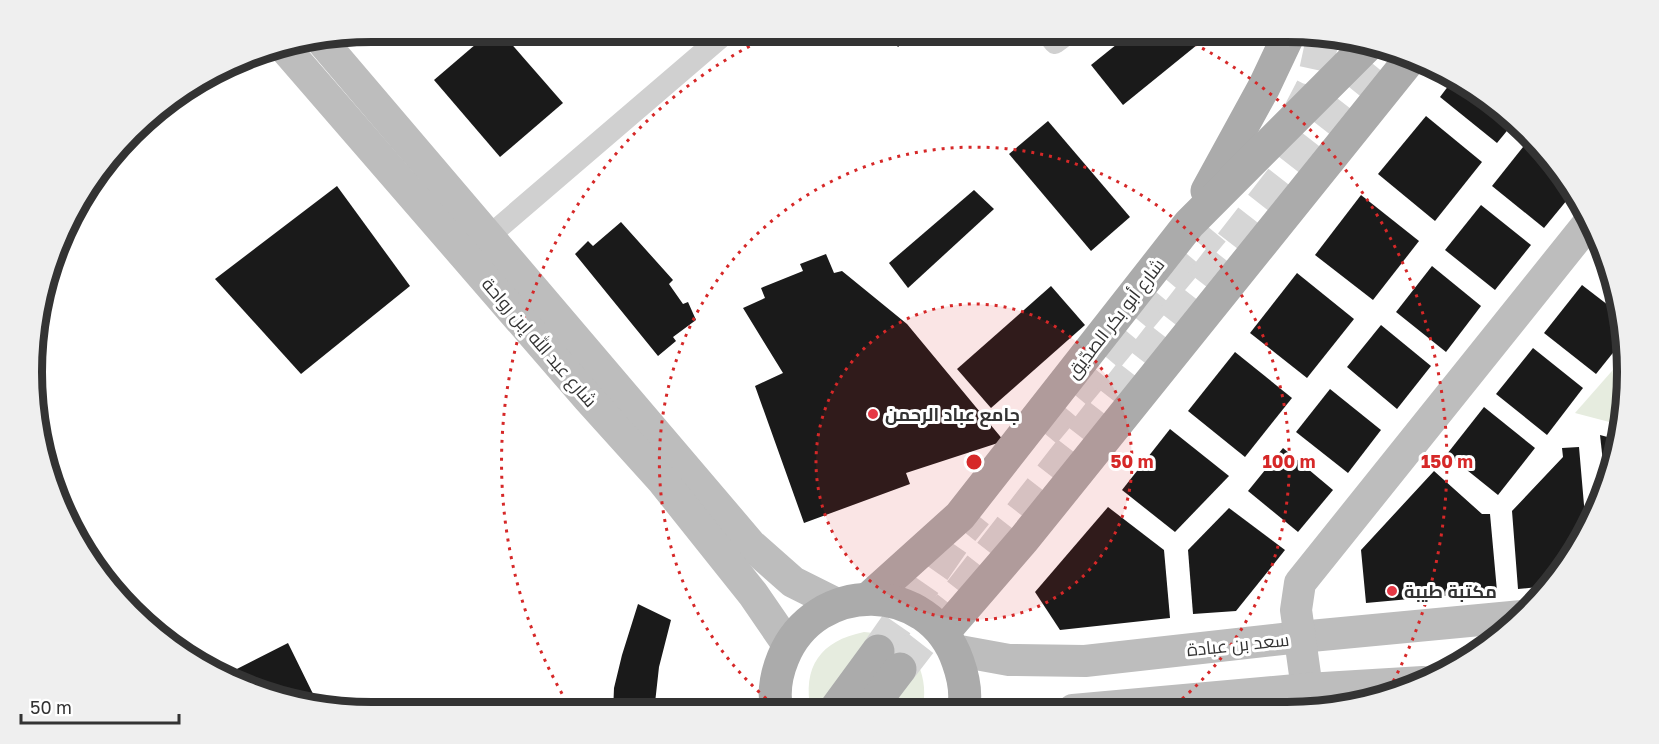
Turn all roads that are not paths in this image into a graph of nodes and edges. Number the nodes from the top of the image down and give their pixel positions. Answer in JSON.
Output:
{"nodes":[{"id":1,"x":715,"y":42,"type":"edge"},
{"id":2,"x":1285,"y":42,"type":"edge"},
{"id":3,"x":326,"y":45,"type":"edge"},
{"id":4,"x":1362,"y":51,"type":"edge"},
{"id":5,"x":289,"y":53,"type":"edge"},
{"id":6,"x":1406,"y":64,"type":"edge"},
{"id":7,"x":1189,"y":224,"type":"junction"},
{"id":8,"x":1584,"y":229,"type":"edge"},
{"id":9,"x":488,"y":237,"type":"junction"},
{"id":10,"x":869,"y":598,"type":"junction"},
{"id":11,"x":837,"y":604,"type":"junction"},
{"id":12,"x":1508,"y":617,"type":"edge"},
{"id":13,"x":1300,"y":637,"type":"junction"},
{"id":14,"x":948,"y":641,"type":"junction"},
{"id":15,"x":788,"y":645,"type":"junction"},
{"id":16,"x":1394,"y":684,"type":"edge"},
{"id":17,"x":1307,"y":689,"type":"junction"},
{"id":18,"x":775,"y":702,"type":"edge"},
{"id":19,"x":844,"y":702,"type":"edge"},
{"id":20,"x":872,"y":702,"type":"edge"},
{"id":21,"x":963,"y":702,"type":"edge"},
{"id":22,"x":1162,"y":702,"type":"edge"}],
"edges":[{"from":1,"to":9,"type":"street"},
{"from":2,"to":7,"type":"main road"},
{"from":3,"to":9,"type":"street","name":"شارع عبد الله إبن رواحة"},
{"from":4,"to":7,"type":"main road","name":"شارع أبو بكر الصدّيق"},
{"from":5,"to":15,"type":"street","name":"شارع عبد الله إبن رواحة"},
{"from":6,"to":14,"type":"main road"},
{"from":7,"to":10,"type":"main road","name":"شارع أبو بكر الصدّيق"},
{"from":8,"to":13,"type":"street"},
{"from":9,"to":11,"type":"street","name":"شارع عبد الله إبن رواحة"},
{"from":10,"to":11,"type":"main road"},
{"from":10,"to":14,"type":"main road"},
{"from":11,"to":15,"type":"main road"},
{"from":12,"to":13,"type":"street","name":"سعد بن عبادة"},
{"from":13,"to":14,"type":"street","name":"سعد بن عبادة"},
{"from":13,"to":17,"type":"street"},
{"from":14,"to":21,"type":"main road"},
{"from":15,"to":18,"type":"main road"},
{"from":16,"to":17,"type":"street"},
{"from":17,"to":22,"type":"street"},
{"from":19,"to":20,"type":"main road"}]}
